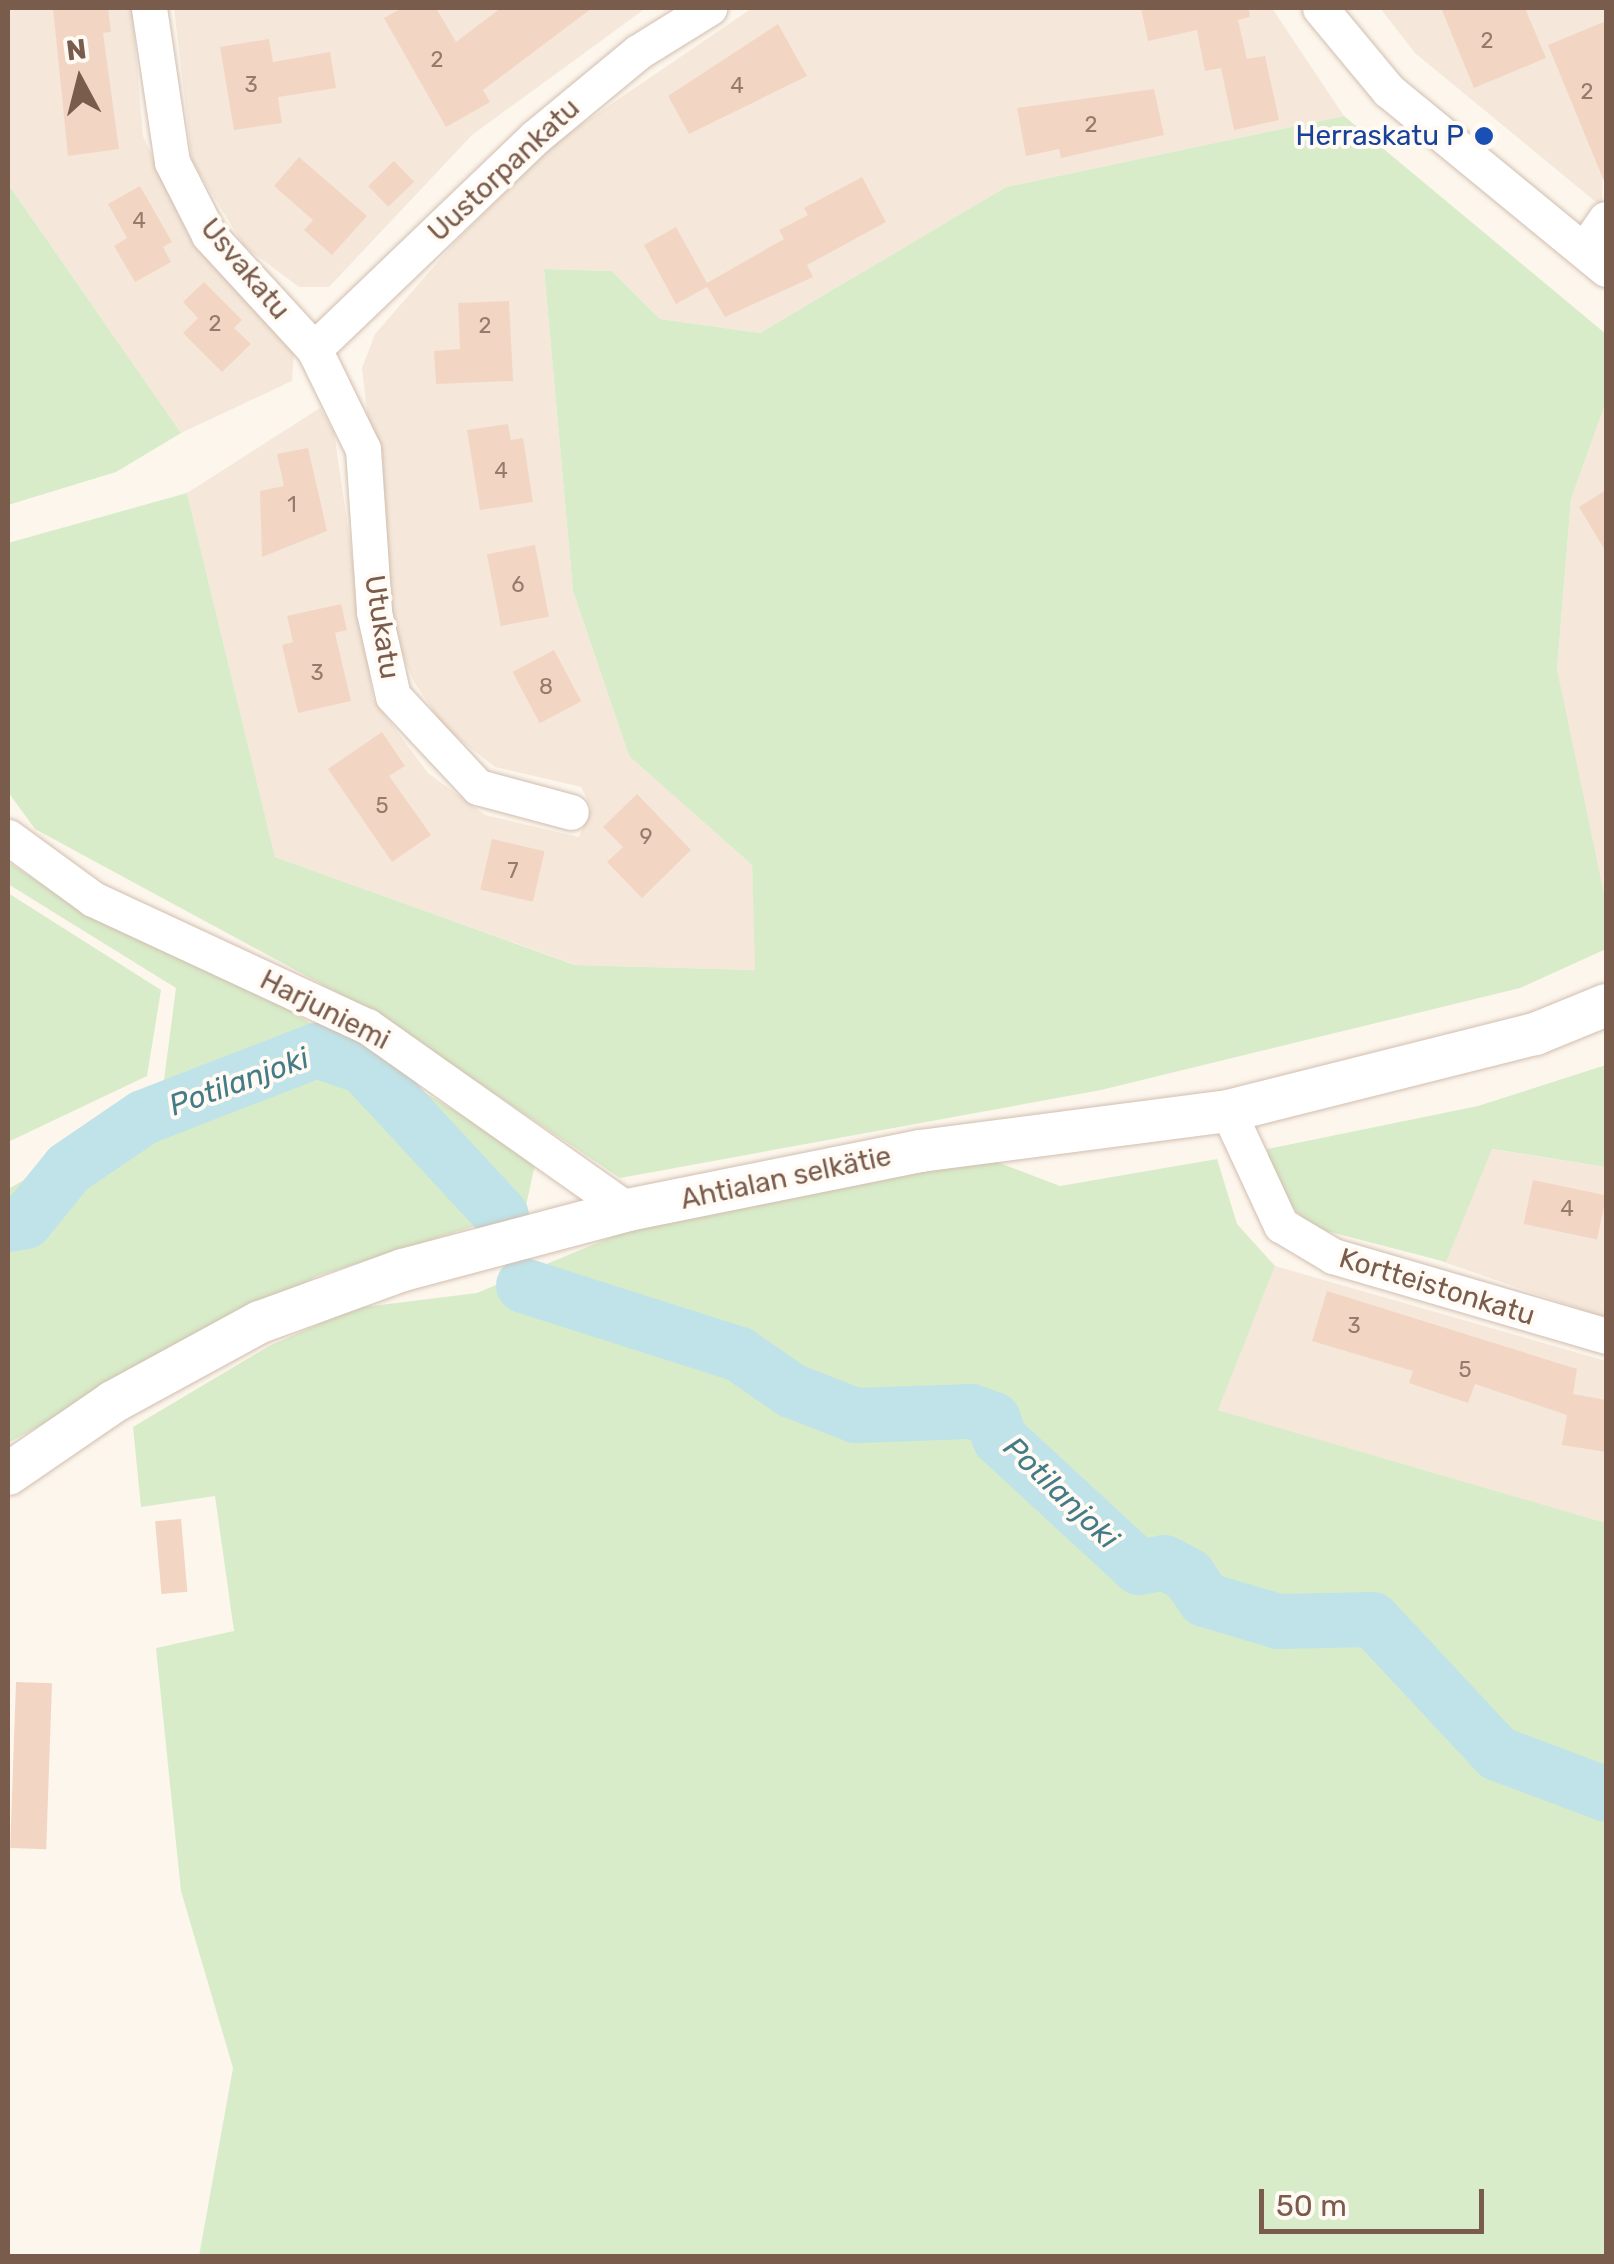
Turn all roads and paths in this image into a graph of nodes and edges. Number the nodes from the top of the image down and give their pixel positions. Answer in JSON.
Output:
{"nodes":[{"id":1,"x":150,"y":8,"type":"edge"},
{"id":2,"x":708,"y":8,"type":"edge"},
{"id":3,"x":1320,"y":8,"type":"edge"},
{"id":4,"x":1606,"y":219,"type":"edge"},
{"id":5,"x":1595,"y":259,"type":"edge"},
{"id":6,"x":314,"y":349,"type":"junction"},
{"id":7,"x":571,"y":812,"type":"dead end"},
{"id":8,"x":8,"y":837,"type":"edge"},
{"id":9,"x":1606,"y":1005,"type":"edge"},
{"id":10,"x":1228,"y":1111,"type":"junction"},
{"id":11,"x":628,"y":1210,"type":"junction"},
{"id":12,"x":1606,"y":1336,"type":"edge"},
{"id":13,"x":8,"y":1474,"type":"edge"}],
"edges":[{"from":1,"to":6,"type":"street","name":"Usvakatu"},
{"from":2,"to":6,"type":"street","name":"Uustorpankatu"},
{"from":3,"to":5,"type":"street"},
{"from":4,"to":5,"type":"street"},
{"from":6,"to":7,"type":"street","name":"Utukatu"},
{"from":8,"to":11,"type":"street","name":"Harjuniemi"},
{"from":9,"to":10,"type":"street","name":"Ahtialan selkätie"},
{"from":10,"to":11,"type":"street","name":"Ahtialan selkätie"},
{"from":10,"to":12,"type":"street","name":"Kortteistonkatu"},
{"from":11,"to":13,"type":"street","name":"Ahtialan selkätie"}]}
